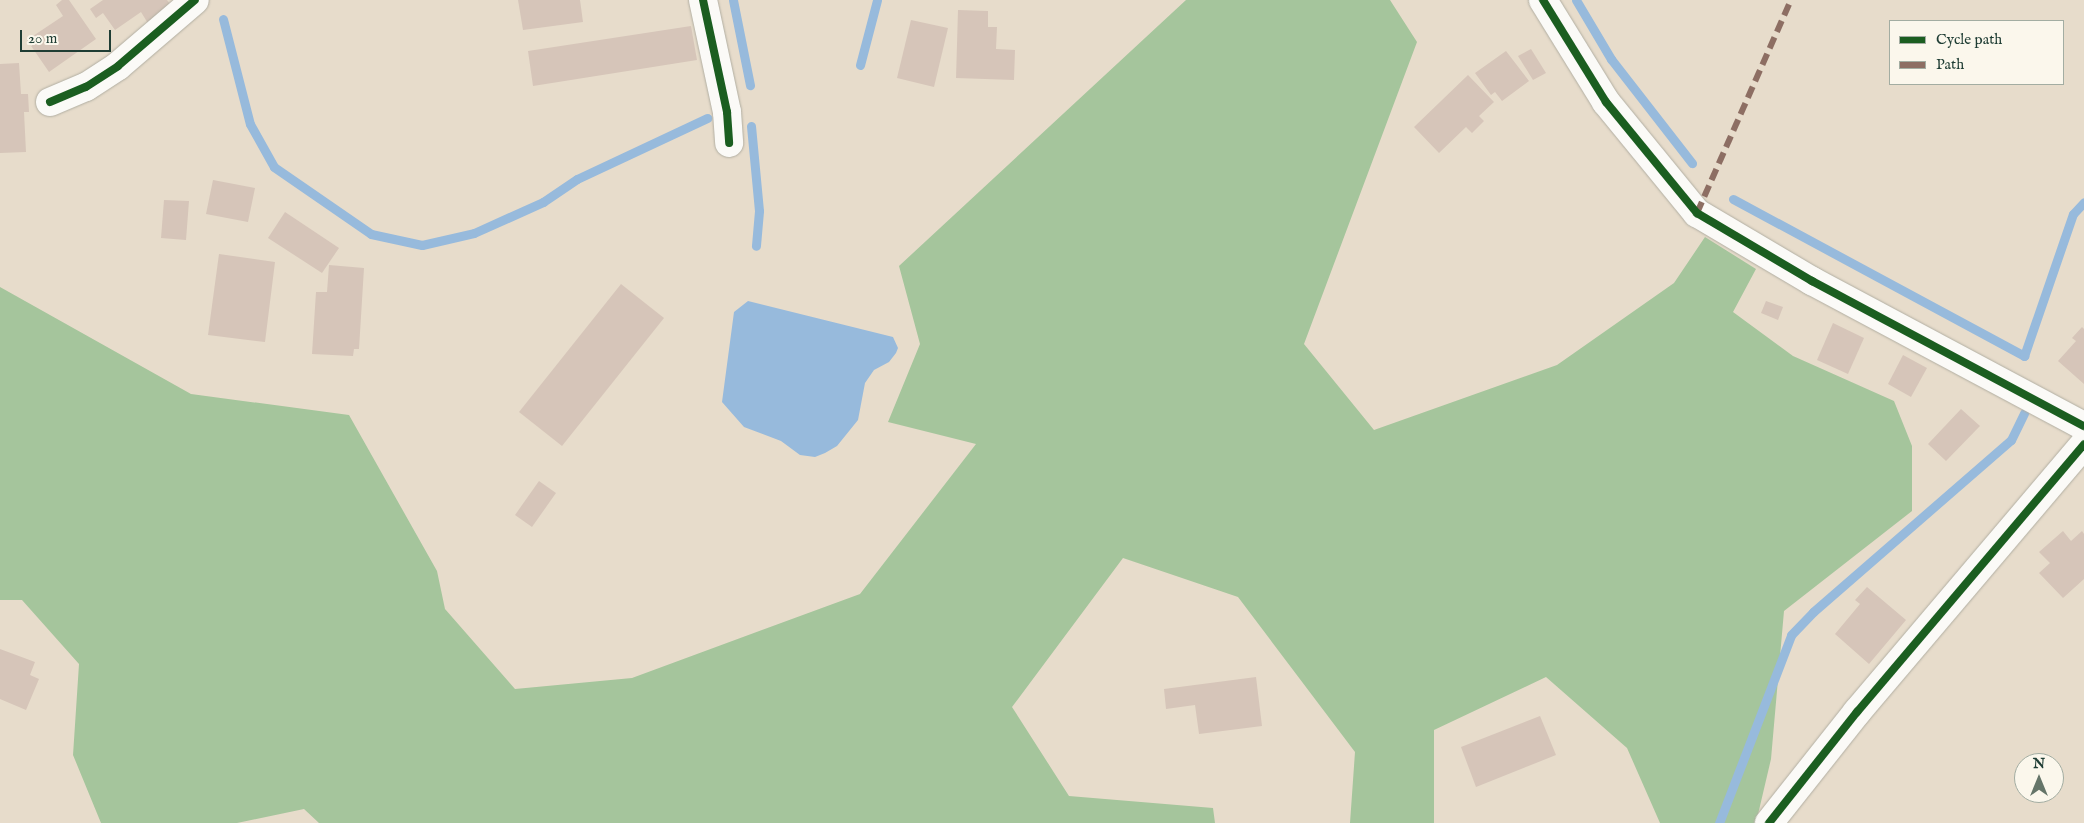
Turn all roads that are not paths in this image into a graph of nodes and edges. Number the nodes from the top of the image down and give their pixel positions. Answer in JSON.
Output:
{"nodes":[{"id":1,"x":195,"y":0,"type":"edge"},
{"id":2,"x":703,"y":0,"type":"edge"},
{"id":3,"x":1543,"y":0,"type":"edge"},
{"id":4,"x":50,"y":102,"type":"dead end"},
{"id":5,"x":729,"y":143,"type":"dead end"},
{"id":6,"x":2084,"y":426,"type":"edge"},
{"id":7,"x":2084,"y":444,"type":"edge"},
{"id":8,"x":1769,"y":823,"type":"edge"}],
"edges":[{"from":1,"to":4,"type":"street"},
{"from":2,"to":5,"type":"street"},
{"from":3,"to":6,"type":"street"},
{"from":7,"to":8,"type":"street"}]}
